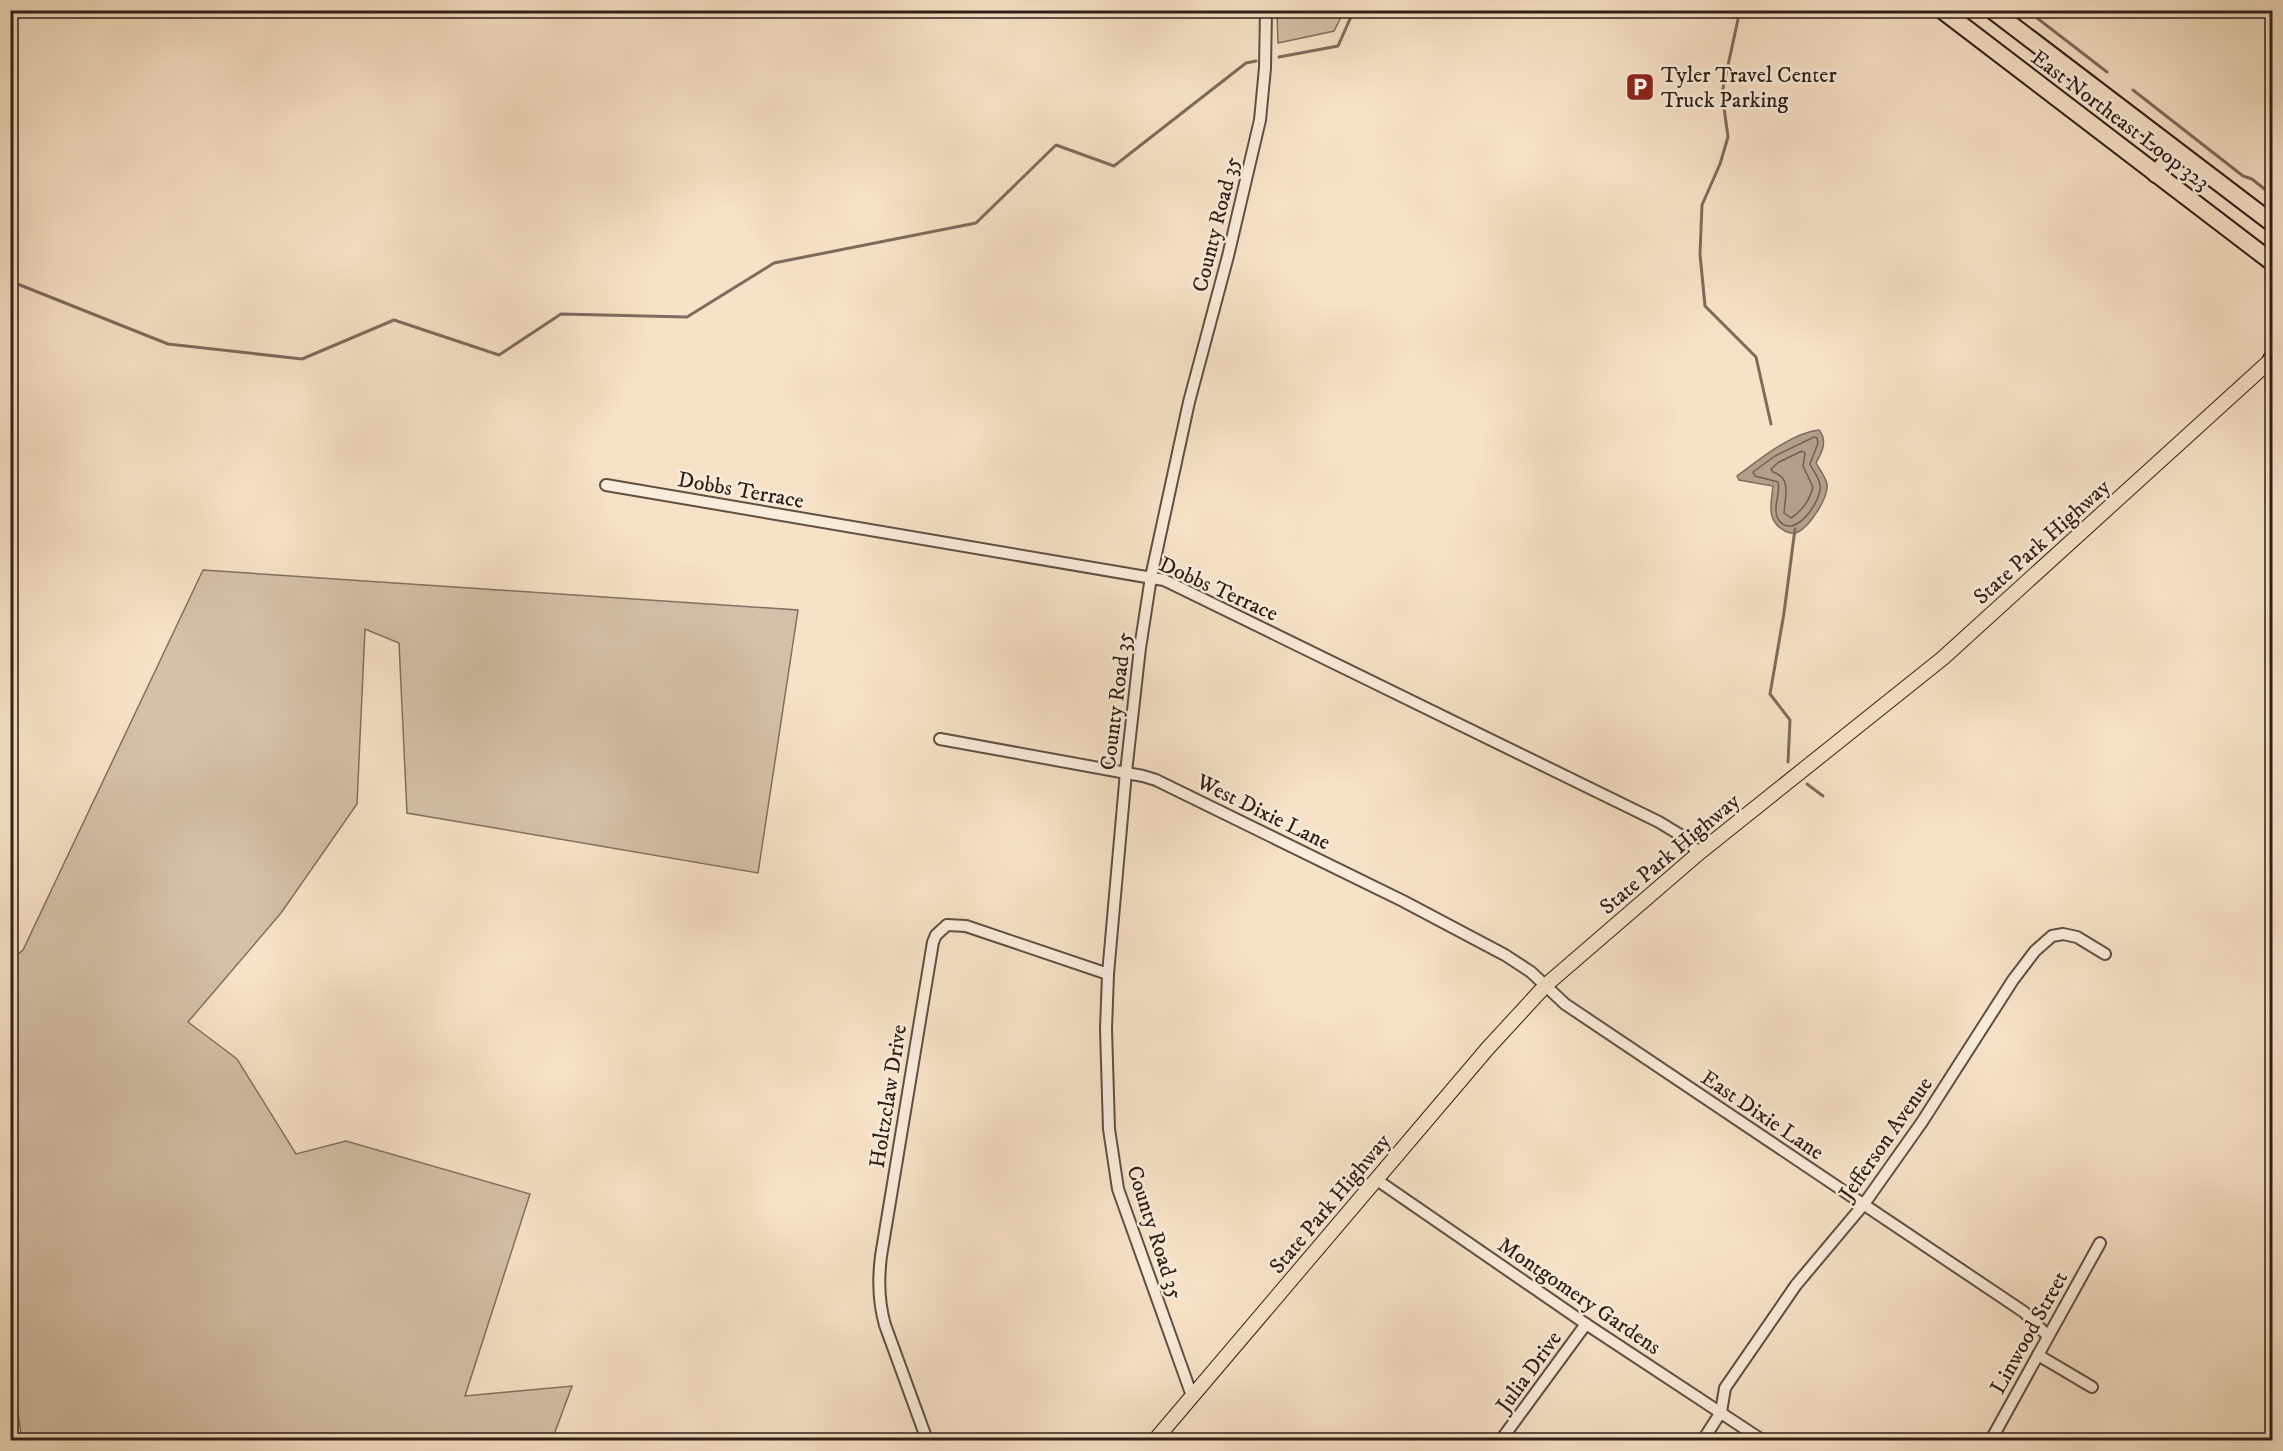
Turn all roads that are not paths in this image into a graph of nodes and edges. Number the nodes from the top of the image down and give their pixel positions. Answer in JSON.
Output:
{"nodes":[{"id":1,"x":1266,"y":10,"type":"edge"},
{"id":2,"x":1942,"y":10,"type":"edge"},
{"id":3,"x":1992,"y":10,"type":"edge"},
{"id":4,"x":2175,"y":151,"type":"junction"},
{"id":5,"x":2156,"y":174,"type":"junction"},
{"id":6,"x":2272,"y":223,"type":"edge"},
{"id":7,"x":2256,"y":250,"type":"junction"},
{"id":8,"x":2272,"y":262,"type":"edge"},
{"id":9,"x":2272,"y":268,"type":"edge"},
{"id":10,"x":2272,"y":359,"type":"edge"},
{"id":11,"x":606,"y":485,"type":"dead end"},
{"id":12,"x":1151,"y":577,"type":"junction"},
{"id":13,"x":940,"y":739,"type":"dead end"},
{"id":14,"x":1126,"y":772,"type":"junction"},
{"id":15,"x":1699,"y":853,"type":"junction"},
{"id":16,"x":2105,"y":954,"type":"dead end"},
{"id":17,"x":1108,"y":974,"type":"junction"},
{"id":18,"x":1546,"y":985,"type":"junction"},
{"id":19,"x":1377,"y":1180,"type":"junction"},
{"id":20,"x":1864,"y":1204,"type":"junction"},
{"id":21,"x":2100,"y":1243,"type":"dead end"},
{"id":22,"x":1586,"y":1324,"type":"junction"},
{"id":23,"x":2048,"y":1336,"type":"junction"},
{"id":24,"x":2038,"y":1355,"type":"junction"},
{"id":25,"x":2092,"y":1387,"type":"dead end"},
{"id":26,"x":1192,"y":1396,"type":"junction"},
{"id":27,"x":1721,"y":1412,"type":"junction"},
{"id":28,"x":927,"y":1440,"type":"edge"},
{"id":29,"x":1155,"y":1440,"type":"edge"},
{"id":30,"x":1501,"y":1440,"type":"edge"},
{"id":31,"x":1703,"y":1440,"type":"edge"},
{"id":32,"x":1762,"y":1440,"type":"edge"},
{"id":33,"x":1991,"y":1440,"type":"edge"}],
"edges":[{"from":1,"to":12,"type":"street","name":"County Road 35"},
{"from":2,"to":5,"type":"highway","name":"East Northeast Loop 323"},
{"from":3,"to":4,"type":"highway","name":"East Northeast Loop 323"},
{"from":4,"to":5,"type":"highway"},
{"from":4,"to":6,"type":"highway","name":"East Northeast Loop 323"},
{"from":5,"to":7,"type":"highway","name":"East Northeast Loop 323"},
{"from":7,"to":8,"type":"highway","name":"East Northeast Loop 323"},
{"from":7,"to":9,"type":"highway"},
{"from":10,"to":15,"type":"main road","name":"State Park Highway"},
{"from":11,"to":12,"type":"street","name":"Dobbs Terrace"},
{"from":12,"to":14,"type":"street","name":"County Road 35"},
{"from":12,"to":15,"type":"street","name":"Dobbs Terrace"},
{"from":13,"to":14,"type":"street","name":"West Dixie Lane"},
{"from":14,"to":17,"type":"street","name":"County Road 35"},
{"from":14,"to":18,"type":"street","name":"West Dixie Lane"},
{"from":15,"to":18,"type":"main road","name":"State Park Highway"},
{"from":16,"to":20,"type":"street","name":"Jefferson Avenue"},
{"from":17,"to":26,"type":"street","name":"County Road 35"},
{"from":17,"to":28,"type":"street","name":"Holtzclaw Drive"},
{"from":18,"to":19,"type":"main road","name":"State Park Highway"},
{"from":18,"to":20,"type":"street","name":"East Dixie Lane"},
{"from":19,"to":22,"type":"street","name":"Montgomery Gardens"},
{"from":19,"to":26,"type":"main road","name":"State Park Highway"},
{"from":20,"to":23,"type":"street","name":"East Dixie Lane"},
{"from":20,"to":27,"type":"street","name":"Jefferson Avenue"},
{"from":21,"to":23,"type":"street","name":"Linwood Street"},
{"from":22,"to":27,"type":"street","name":"Montgomery Gardens"},
{"from":22,"to":30,"type":"street","name":"Julia Drive"},
{"from":23,"to":24,"type":"street","name":"Linwood Street"},
{"from":24,"to":25,"type":"street"},
{"from":24,"to":33,"type":"street","name":"Linwood Street"},
{"from":26,"to":29,"type":"main road","name":"State Park Highway"},
{"from":27,"to":31,"type":"street","name":"Jefferson Avenue"},
{"from":27,"to":32,"type":"street","name":"Montgomery Gardens"}]}
